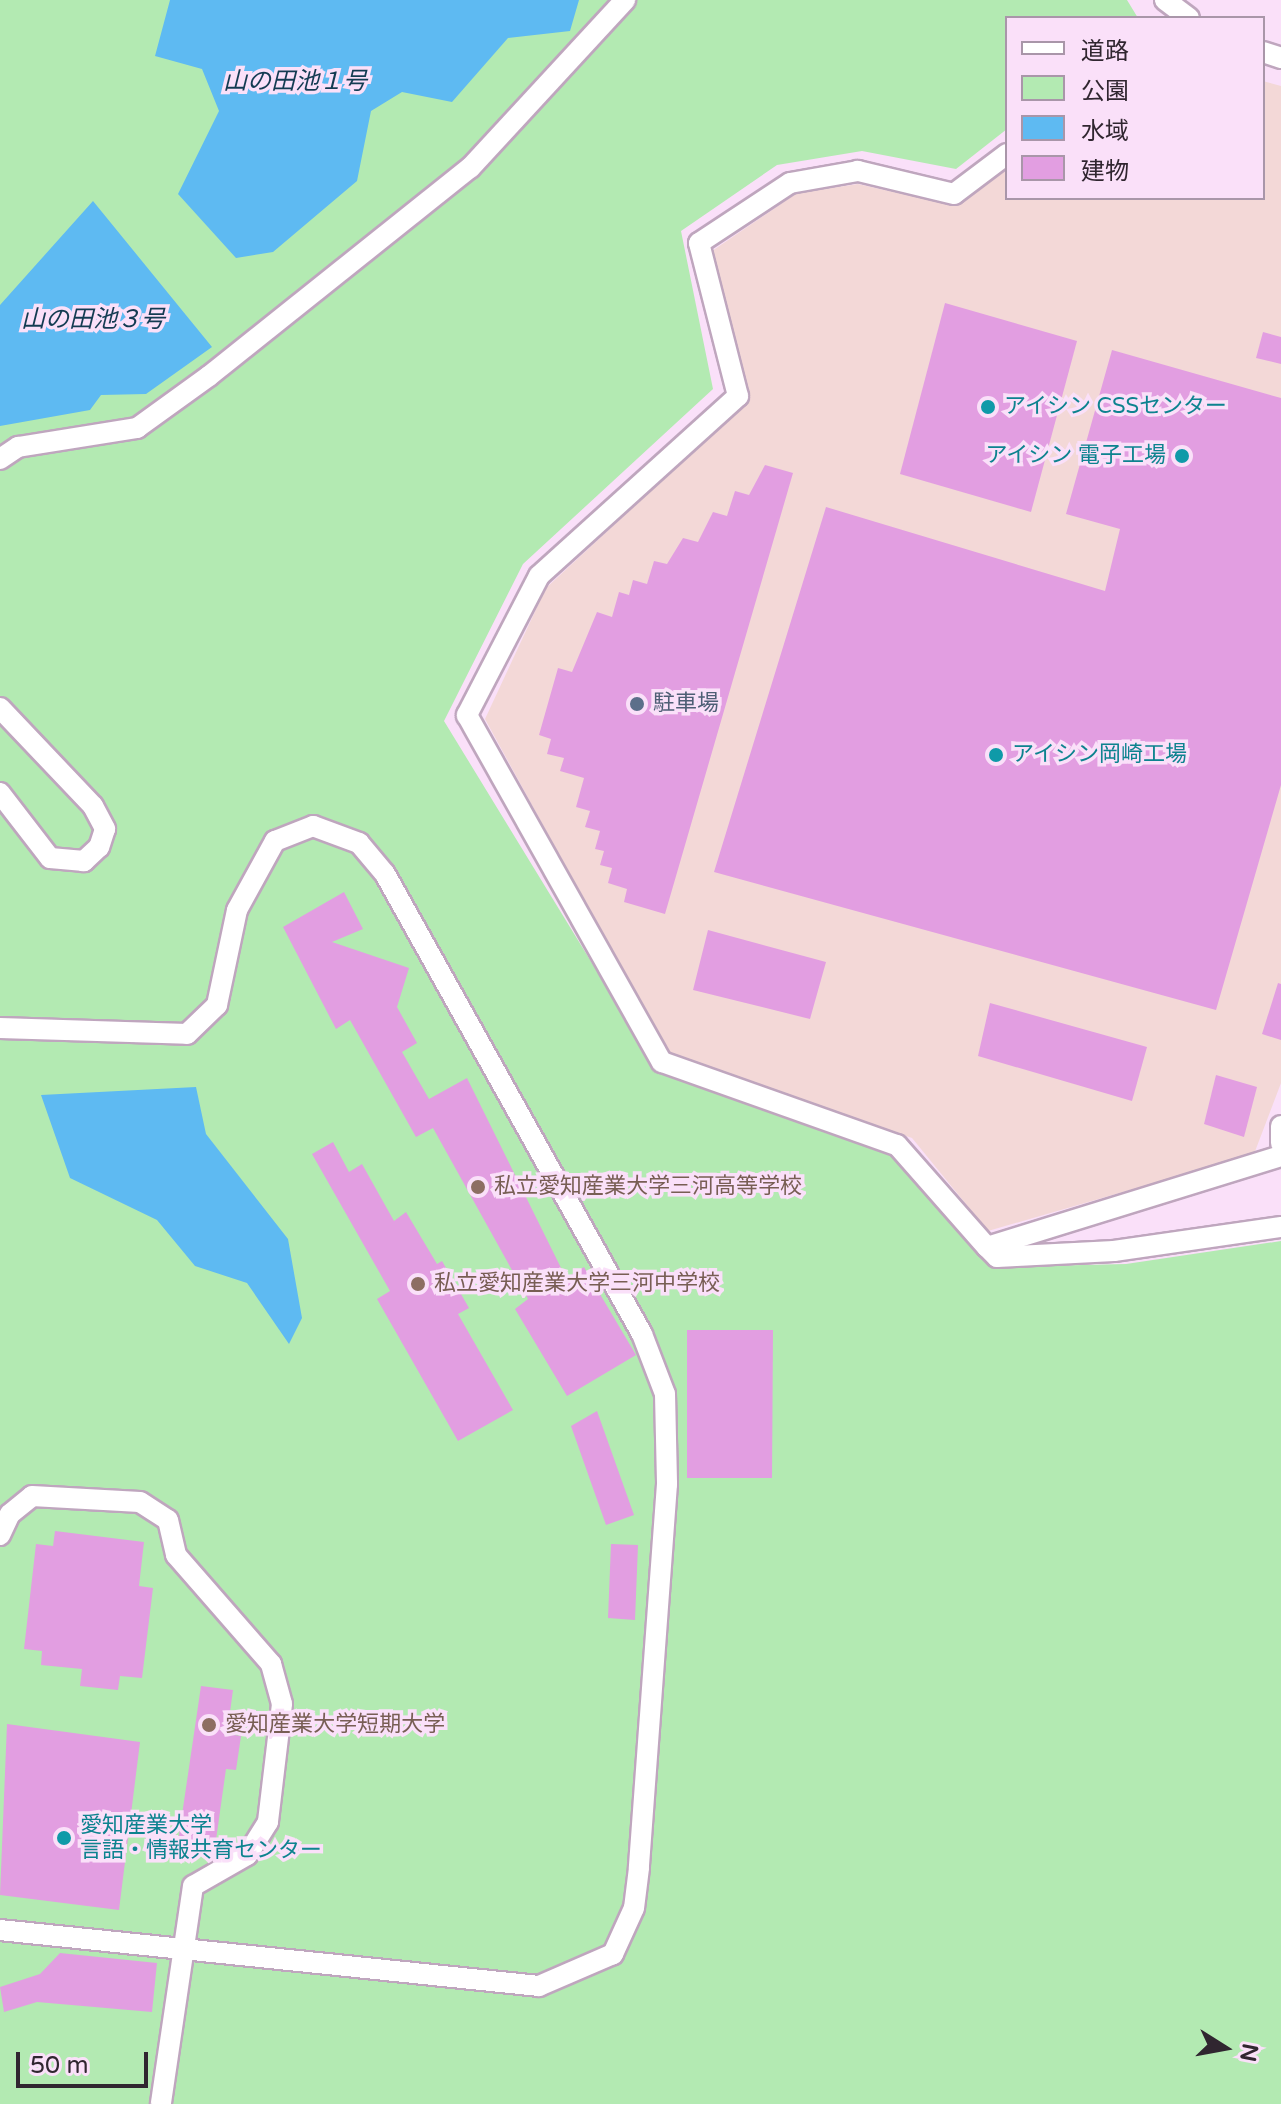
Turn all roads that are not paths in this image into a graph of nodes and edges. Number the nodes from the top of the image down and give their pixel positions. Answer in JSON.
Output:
{"nodes":[{"id":1,"x":625,"y":0,"type":"edge"},
{"id":2,"x":1165,"y":0,"type":"edge"},
{"id":3,"x":1186,"y":16,"type":"edge"},
{"id":4,"x":1005,"y":156,"type":"edge"},
{"id":5,"x":0,"y":459,"type":"edge"},
{"id":6,"x":0,"y":708,"type":"edge"},
{"id":7,"x":0,"y":793,"type":"edge"},
{"id":8,"x":0,"y":1028,"type":"edge"},
{"id":9,"x":1281,"y":1126,"type":"edge"},
{"id":10,"x":1281,"y":1143,"type":"edge"},
{"id":11,"x":1281,"y":1156,"type":"edge"},
{"id":12,"x":1281,"y":1227,"type":"edge"},
{"id":13,"x":987,"y":1247,"type":"junction"},
{"id":14,"x":0,"y":1535,"type":"edge"},
{"id":15,"x":0,"y":1930,"type":"edge"},
{"id":16,"x":182,"y":1947,"type":"junction"},
{"id":17,"x":161,"y":2104,"type":"edge"}],
"edges":[{"from":1,"to":5,"type":"street"},
{"from":2,"to":3,"type":"street"},
{"from":4,"to":13,"type":"street"},
{"from":6,"to":7,"type":"street"},
{"from":8,"to":16,"type":"street"},
{"from":9,"to":10,"type":"street"},
{"from":11,"to":13,"type":"street"},
{"from":12,"to":13,"type":"street"},
{"from":14,"to":16,"type":"street"},
{"from":15,"to":16,"type":"street"},
{"from":16,"to":17,"type":"street"}]}
